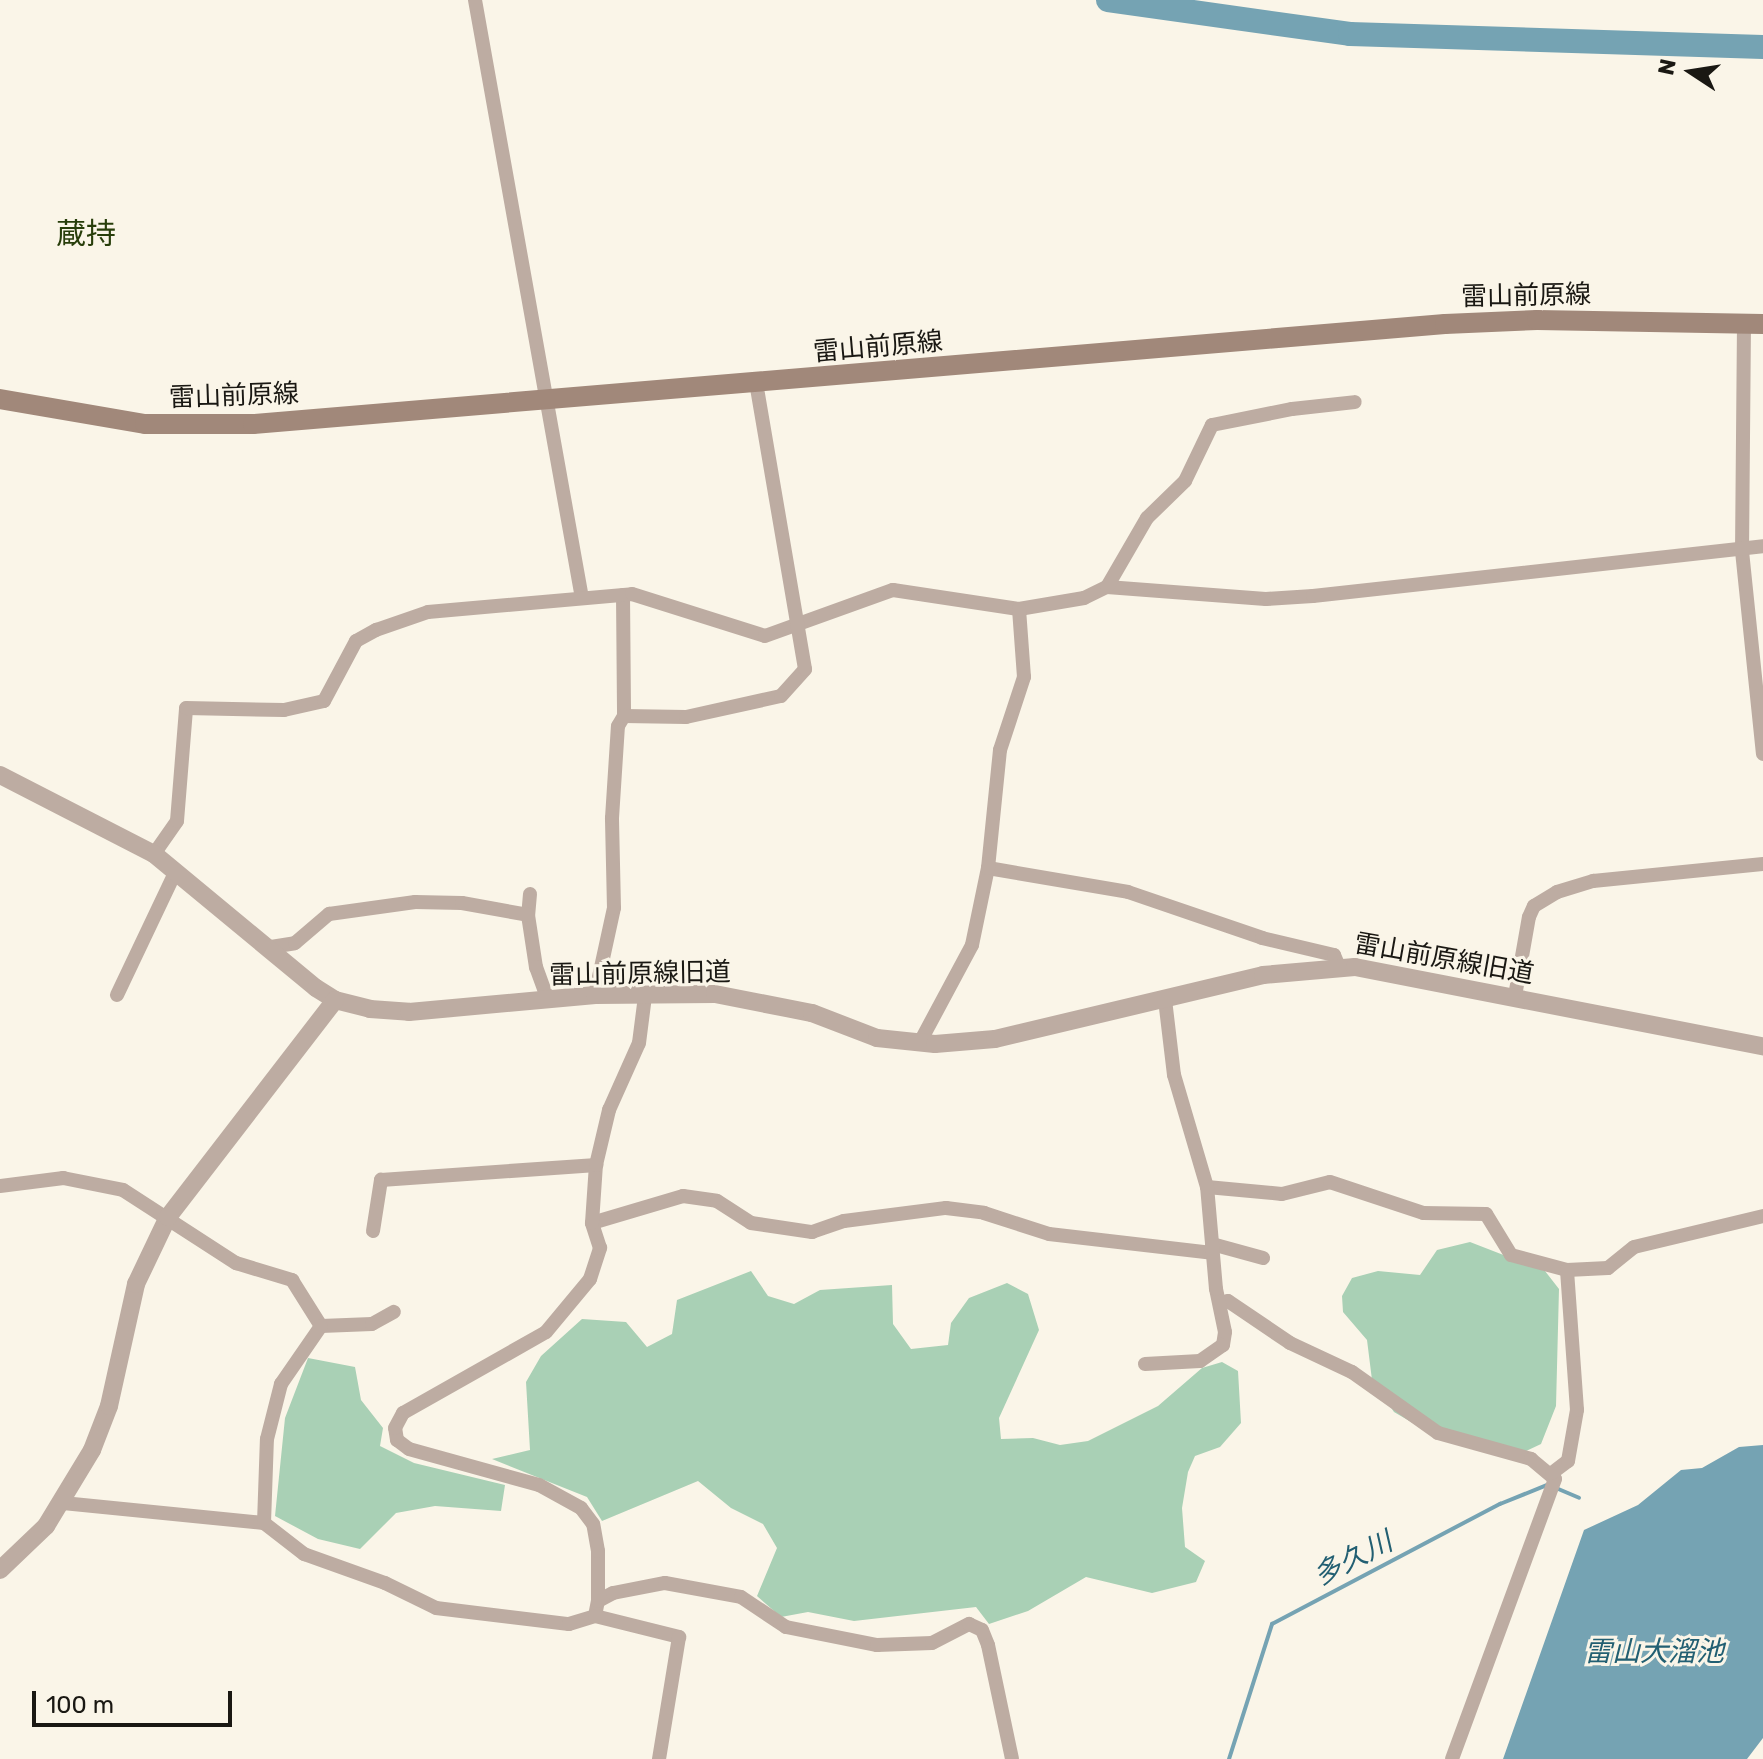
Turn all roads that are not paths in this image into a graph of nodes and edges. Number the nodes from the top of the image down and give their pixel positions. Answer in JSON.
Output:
{"nodes":[{"id":1,"x":475,"y":0,"type":"edge"},
{"id":2,"x":1753,"y":324,"type":"edge"},
{"id":3,"x":756,"y":383,"type":"junction"},
{"id":4,"x":0,"y":399,"type":"edge"},
{"id":5,"x":547,"y":400,"type":"junction"},
{"id":6,"x":1355,"y":402,"type":"dead end"},
{"id":7,"x":1763,"y":546,"type":"edge"},
{"id":8,"x":1742,"y":551,"type":"junction"},
{"id":9,"x":1107,"y":587,"type":"junction"},
{"id":10,"x":623,"y":595,"type":"junction"},
{"id":11,"x":582,"y":598,"type":"junction"},
{"id":12,"x":1019,"y":609,"type":"junction"},
{"id":13,"x":797,"y":625,"type":"junction"},
{"id":14,"x":624,"y":716,"type":"junction"},
{"id":15,"x":1763,"y":754,"type":"edge"},
{"id":16,"x":0,"y":775,"type":"edge"},
{"id":17,"x":154,"y":854,"type":"junction"},
{"id":18,"x":1763,"y":864,"type":"edge"},
{"id":19,"x":988,"y":868,"type":"junction"},
{"id":20,"x":176,"y":871,"type":"junction"},
{"id":21,"x":530,"y":894,"type":"dead end"},
{"id":22,"x":528,"y":915,"type":"junction"},
{"id":23,"x":271,"y":947,"type":"junction"},
{"id":24,"x":1339,"y":967,"type":"junction"},
{"id":25,"x":117,"y":995,"type":"dead end"},
{"id":26,"x":595,"y":995,"type":"junction"},
{"id":27,"x":645,"y":996,"type":"junction"},
{"id":28,"x":1515,"y":996,"type":"junction"},
{"id":29,"x":335,"y":1000,"type":"junction"},
{"id":30,"x":548,"y":1000,"type":"junction"},
{"id":31,"x":1165,"y":1000,"type":"junction"},
{"id":32,"x":919,"y":1044,"type":"junction"},
{"id":33,"x":1763,"y":1046,"type":"edge"},
{"id":34,"x":596,"y":1165,"type":"junction"},
{"id":35,"x":0,"y":1186,"type":"edge"},
{"id":36,"x":1207,"y":1187,"type":"junction"},
{"id":37,"x":1763,"y":1216,"type":"edge"},
{"id":38,"x":168,"y":1217,"type":"junction"},
{"id":39,"x":592,"y":1223,"type":"junction"},
{"id":40,"x":373,"y":1231,"type":"dead end"},
{"id":41,"x":1212,"y":1249,"type":"junction"},
{"id":42,"x":1263,"y":1258,"type":"dead end"},
{"id":43,"x":1567,"y":1270,"type":"junction"},
{"id":44,"x":1220,"y":1303,"type":"junction"},
{"id":45,"x":394,"y":1312,"type":"dead end"},
{"id":46,"x":321,"y":1326,"type":"junction"},
{"id":47,"x":1145,"y":1364,"type":"dead end"},
{"id":48,"x":1553,"y":1481,"type":"junction"},
{"id":49,"x":63,"y":1503,"type":"junction"},
{"id":50,"x":264,"y":1523,"type":"junction"},
{"id":51,"x":0,"y":1570,"type":"edge"},
{"id":52,"x":596,"y":1609,"type":"junction"},
{"id":53,"x":659,"y":1759,"type":"edge"},
{"id":54,"x":1012,"y":1759,"type":"edge"},
{"id":55,"x":1452,"y":1759,"type":"edge"}],
"edges":[{"from":1,"to":5,"type":"street"},
{"from":2,"to":3,"type":"main road","name":"雷山前原線"},
{"from":2,"to":8,"type":"street"},
{"from":3,"to":5,"type":"main road","name":"雷山前原線"},
{"from":3,"to":13,"type":"street"},
{"from":4,"to":5,"type":"main road","name":"雷山前原線"},
{"from":5,"to":11,"type":"street"},
{"from":6,"to":9,"type":"street"},
{"from":7,"to":8,"type":"street"},
{"from":8,"to":9,"type":"street"},
{"from":8,"to":15,"type":"street"},
{"from":9,"to":12,"type":"street"},
{"from":10,"to":11,"type":"street"},
{"from":10,"to":13,"type":"street"},
{"from":10,"to":14,"type":"street"},
{"from":11,"to":17,"type":"street"},
{"from":12,"to":13,"type":"street"},
{"from":12,"to":19,"type":"street"},
{"from":13,"to":14,"type":"street"},
{"from":14,"to":26,"type":"street"},
{"from":16,"to":17,"type":"street"},
{"from":17,"to":20,"type":"street"},
{"from":18,"to":28,"type":"street"},
{"from":19,"to":24,"type":"street"},
{"from":19,"to":32,"type":"street"},
{"from":20,"to":23,"type":"street"},
{"from":20,"to":25,"type":"street"},
{"from":21,"to":22,"type":"street"},
{"from":22,"to":23,"type":"street"},
{"from":22,"to":30,"type":"street"},
{"from":23,"to":29,"type":"street"},
{"from":24,"to":28,"type":"street","name":"雷山前原線旧道"},
{"from":24,"to":31,"type":"street","name":"雷山前原線旧道"},
{"from":26,"to":27,"type":"street","name":"雷山前原線旧道"},
{"from":26,"to":30,"type":"street","name":"雷山前原線旧道"},
{"from":27,"to":32,"type":"street","name":"雷山前原線旧道"},
{"from":27,"to":34,"type":"street"},
{"from":28,"to":33,"type":"street","name":"雷山前原線旧道"},
{"from":29,"to":30,"type":"street","name":"雷山前原線旧道"},
{"from":29,"to":38,"type":"street"},
{"from":31,"to":32,"type":"street","name":"雷山前原線旧道"},
{"from":31,"to":36,"type":"street"},
{"from":34,"to":39,"type":"street"},
{"from":34,"to":40,"type":"street"},
{"from":35,"to":38,"type":"street"},
{"from":36,"to":41,"type":"street"},
{"from":36,"to":43,"type":"street"},
{"from":37,"to":43,"type":"street"},
{"from":38,"to":46,"type":"street"},
{"from":38,"to":49,"type":"street"},
{"from":39,"to":41,"type":"street"},
{"from":39,"to":52,"type":"street"},
{"from":41,"to":42,"type":"street"},
{"from":41,"to":44,"type":"street"},
{"from":43,"to":48,"type":"street"},
{"from":44,"to":47,"type":"street"},
{"from":44,"to":48,"type":"street"},
{"from":45,"to":46,"type":"street"},
{"from":46,"to":50,"type":"street"},
{"from":48,"to":55,"type":"street"},
{"from":49,"to":50,"type":"street"},
{"from":49,"to":51,"type":"street"},
{"from":50,"to":52,"type":"street"},
{"from":52,"to":53,"type":"street"},
{"from":52,"to":54,"type":"street"}]}
